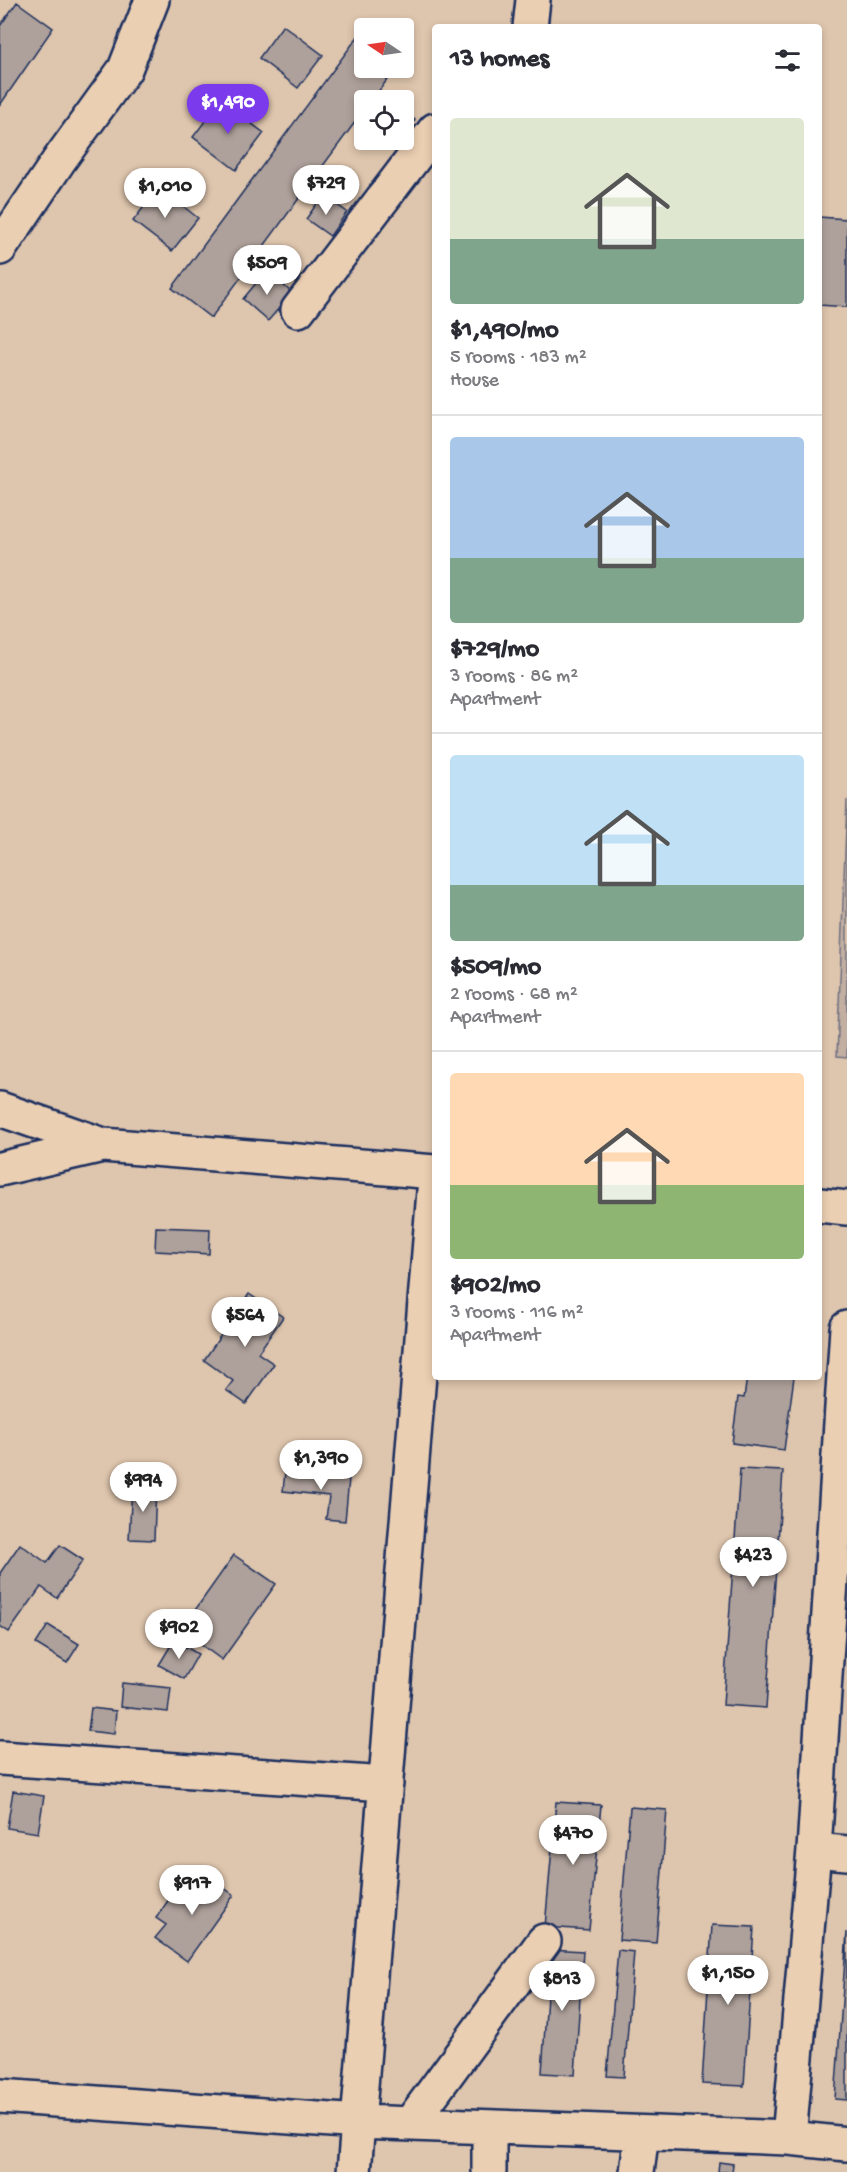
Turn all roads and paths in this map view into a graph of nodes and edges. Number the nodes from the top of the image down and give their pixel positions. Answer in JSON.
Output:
{"nodes":[{"id":1,"x":152,"y":0,"type":"edge"},
{"id":2,"x":533,"y":0,"type":"edge"},
{"id":3,"x":530,"y":24,"type":"edge"},
{"id":4,"x":432,"y":134,"type":"edge"},
{"id":5,"x":0,"y":248,"type":"edge"},
{"id":6,"x":298,"y":310,"type":"dead end"},
{"id":7,"x":0,"y":1109,"type":"edge"},
{"id":8,"x":103,"y":1145,"type":"junction"},
{"id":9,"x":0,"y":1169,"type":"edge"},
{"id":10,"x":432,"y":1172,"type":"edge"},
{"id":11,"x":822,"y":1205,"type":"edge"},
{"id":12,"x":847,"y":1208,"type":"edge"},
{"id":13,"x":432,"y":1216,"type":"edge"},
{"id":14,"x":847,"y":1328,"type":"edge"},
{"id":15,"x":842,"y":1488,"type":"edge"},
{"id":16,"x":0,"y":1758,"type":"edge"},
{"id":17,"x":386,"y":1785,"type":"junction"},
{"id":18,"x":814,"y":1850,"type":"junction"},
{"id":19,"x":847,"y":1853,"type":"edge"},
{"id":20,"x":544,"y":1941,"type":"dead end"},
{"id":21,"x":0,"y":2096,"type":"edge"},
{"id":22,"x":359,"y":2122,"type":"junction"},
{"id":23,"x":410,"y":2124,"type":"junction"},
{"id":24,"x":489,"y":2127,"type":"junction"},
{"id":25,"x":642,"y":2133,"type":"junction"},
{"id":26,"x":789,"y":2138,"type":"junction"},
{"id":27,"x":847,"y":2144,"type":"edge"},
{"id":28,"x":354,"y":2172,"type":"edge"},
{"id":29,"x":489,"y":2172,"type":"edge"},
{"id":30,"x":637,"y":2172,"type":"edge"}],
"edges":[{"from":1,"to":5,"type":"street"},
{"from":2,"to":3,"type":"street"},
{"from":4,"to":6,"type":"street"},
{"from":7,"to":8,"type":"street"},
{"from":8,"to":9,"type":"street"},
{"from":8,"to":10,"type":"street"},
{"from":11,"to":12,"type":"street"},
{"from":13,"to":17,"type":"street"},
{"from":14,"to":15,"type":"street"},
{"from":15,"to":18,"type":"street"},
{"from":16,"to":17,"type":"street"},
{"from":17,"to":22,"type":"street"},
{"from":18,"to":19,"type":"street"},
{"from":18,"to":26,"type":"street"},
{"from":20,"to":23,"type":"street"},
{"from":21,"to":22,"type":"street"},
{"from":22,"to":23,"type":"street"},
{"from":22,"to":28,"type":"street"},
{"from":23,"to":24,"type":"street"},
{"from":24,"to":25,"type":"street"},
{"from":24,"to":29,"type":"street"},
{"from":25,"to":26,"type":"street"},
{"from":25,"to":30,"type":"street"},
{"from":26,"to":27,"type":"street"}]}
